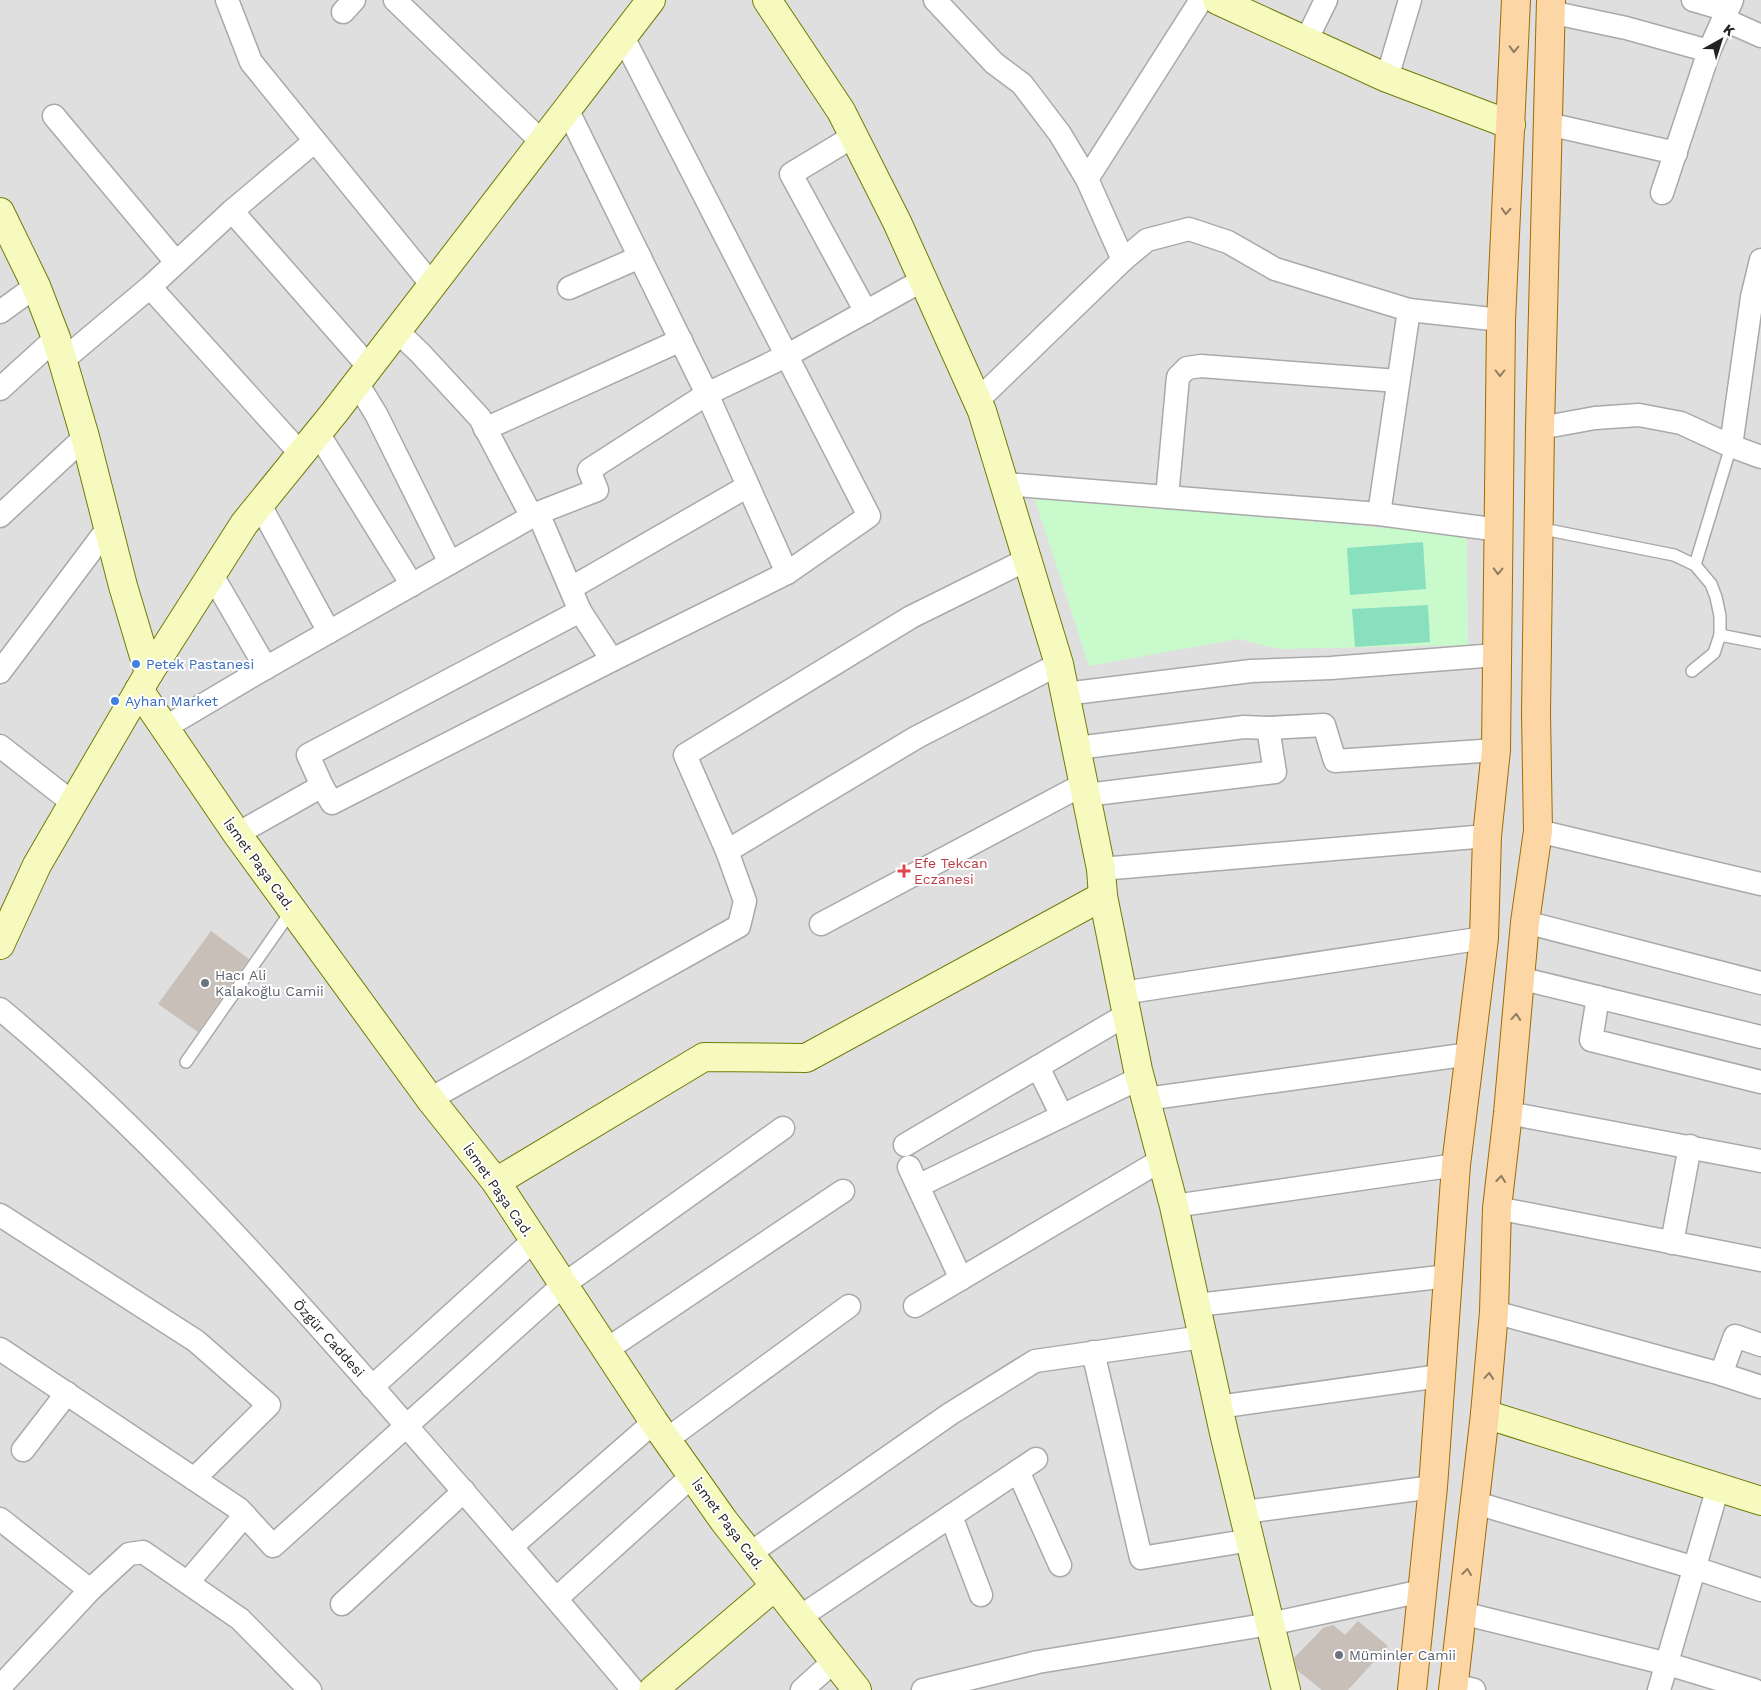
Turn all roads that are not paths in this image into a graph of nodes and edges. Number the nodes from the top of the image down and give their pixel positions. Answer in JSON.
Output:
{"nodes":[{"id":1,"x":227,"y":0,"type":"edge"},
{"id":2,"x":395,"y":0,"type":"edge"},
{"id":3,"x":651,"y":0,"type":"edge"},
{"id":4,"x":767,"y":0,"type":"edge"},
{"id":5,"x":935,"y":0,"type":"edge"},
{"id":6,"x":1202,"y":0,"type":"edge"},
{"id":7,"x":1217,"y":0,"type":"edge"},
{"id":8,"x":1326,"y":0,"type":"edge"},
{"id":9,"x":1410,"y":0,"type":"edge"},
{"id":10,"x":1516,"y":0,"type":"edge"},
{"id":11,"x":1693,"y":0,"type":"edge"},
{"id":12,"x":1550,"y":6,"type":"edge"},
{"id":13,"x":1727,"y":9,"type":"edge"},
{"id":14,"x":1761,"y":36,"type":"edge"},
{"id":15,"x":623,"y":37,"type":"junction"},
{"id":16,"x":1306,"y":42,"type":"junction"},
{"id":17,"x":1709,"y":51,"type":"junction"},
{"id":18,"x":1387,"y":78,"type":"junction"},
{"id":19,"x":567,"y":109,"type":"junction"},
{"id":20,"x":54,"y":116,"type":"dead end"},
{"id":21,"x":1548,"y":124,"type":"junction"},
{"id":22,"x":1510,"y":125,"type":"junction"},
{"id":23,"x":854,"y":136,"type":"junction"},
{"id":24,"x":315,"y":141,"type":"junction"},
{"id":25,"x":542,"y":142,"type":"junction"},
{"id":26,"x":1676,"y":153,"type":"junction"},
{"id":27,"x":1087,"y":179,"type":"junction"},
{"id":28,"x":1662,"y":193,"type":"dead end"},
{"id":29,"x":232,"y":210,"type":"junction"},
{"id":30,"x":0,"y":212,"type":"edge"},
{"id":31,"x":640,"y":257,"type":"junction"},
{"id":32,"x":1123,"y":260,"type":"junction"},
{"id":33,"x":1761,"y":260,"type":"edge"},
{"id":34,"x":176,"y":262,"type":"junction"},
{"id":35,"x":923,"y":280,"type":"junction"},
{"id":36,"x":432,"y":285,"type":"junction"},
{"id":37,"x":36,"y":286,"type":"junction"},
{"id":38,"x":150,"y":287,"type":"junction"},
{"id":39,"x":569,"y":288,"type":"dead end"},
{"id":40,"x":1757,"y":298,"type":"edge"},
{"id":41,"x":1409,"y":310,"type":"junction"},
{"id":42,"x":0,"y":312,"type":"edge"},
{"id":43,"x":866,"y":312,"type":"junction"},
{"id":44,"x":1500,"y":320,"type":"junction"},
{"id":45,"x":397,"y":331,"type":"junction"},
{"id":46,"x":681,"y":340,"type":"junction"},
{"id":47,"x":60,"y":349,"type":"junction"},
{"id":48,"x":786,"y":356,"type":"junction"},
{"id":49,"x":363,"y":375,"type":"junction"},
{"id":50,"x":1398,"y":381,"type":"junction"},
{"id":51,"x":0,"y":388,"type":"edge"},
{"id":52,"x":707,"y":394,"type":"junction"},
{"id":53,"x":977,"y":401,"type":"junction"},
{"id":54,"x":486,"y":428,"type":"junction"},
{"id":55,"x":1540,"y":428,"type":"junction"},
{"id":56,"x":85,"y":437,"type":"junction"},
{"id":57,"x":309,"y":443,"type":"junction"},
{"id":58,"x":1731,"y":446,"type":"junction"},
{"id":59,"x":1761,"y":457,"type":"edge"},
{"id":60,"x":1005,"y":484,"type":"junction"},
{"id":61,"x":748,"y":486,"type":"junction"},
{"id":62,"x":1167,"y":498,"type":"junction"},
{"id":63,"x":260,"y":505,"type":"junction"},
{"id":64,"x":1379,"y":514,"type":"junction"},
{"id":65,"x":535,"y":515,"type":"junction"},
{"id":66,"x":0,"y":516,"type":"edge"},
{"id":67,"x":108,"y":528,"type":"junction"},
{"id":68,"x":1538,"y":528,"type":"junction"},
{"id":69,"x":1499,"y":530,"type":"junction"},
{"id":70,"x":1028,"y":559,"type":"junction"},
{"id":71,"x":450,"y":563,"type":"junction"},
{"id":72,"x":1695,"y":565,"type":"junction"},
{"id":73,"x":787,"y":573,"type":"junction"},
{"id":74,"x":212,"y":575,"type":"junction"},
{"id":75,"x":412,"y":585,"type":"junction"},
{"id":76,"x":571,"y":588,"type":"junction"},
{"id":77,"x":580,"y":611,"type":"junction"},
{"id":78,"x":329,"y":632,"type":"junction"},
{"id":79,"x":1720,"y":635,"type":"junction"},
{"id":80,"x":1761,"y":643,"type":"edge"},
{"id":81,"x":1496,"y":655,"type":"junction"},
{"id":82,"x":612,"y":660,"type":"junction"},
{"id":83,"x":1059,"y":664,"type":"junction"},
{"id":84,"x":266,"y":668,"type":"junction"},
{"id":85,"x":1692,"y":671,"type":"dead end"},
{"id":86,"x":0,"y":672,"type":"edge"},
{"id":87,"x":144,"y":682,"type":"junction"},
{"id":88,"x":1065,"y":694,"type":"junction"},
{"id":89,"x":164,"y":728,"type":"junction"},
{"id":90,"x":1268,"y":728,"type":"junction"},
{"id":91,"x":0,"y":746,"type":"edge"},
{"id":92,"x":1077,"y":748,"type":"junction"},
{"id":93,"x":1496,"y":750,"type":"junction"},
{"id":94,"x":322,"y":786,"type":"junction"},
{"id":95,"x":1085,"y":790,"type":"junction"},
{"id":96,"x":73,"y":803,"type":"junction"},
{"id":97,"x":1538,"y":831,"type":"junction"},
{"id":98,"x":236,"y":834,"type":"junction"},
{"id":99,"x":1487,"y":836,"type":"junction"},
{"id":100,"x":727,"y":851,"type":"junction"},
{"id":101,"x":1101,"y":869,"type":"junction"},
{"id":102,"x":1761,"y":884,"type":"edge"},
{"id":103,"x":1103,"y":896,"type":"junction"},
{"id":104,"x":292,"y":910,"type":"junction"},
{"id":105,"x":1525,"y":922,"type":"junction"},
{"id":106,"x":821,"y":924,"type":"dead end"},
{"id":107,"x":1484,"y":938,"type":"junction"},
{"id":108,"x":0,"y":946,"type":"edge"},
{"id":109,"x":1519,"y":978,"type":"junction"},
{"id":110,"x":1761,"y":983,"type":"edge"},
{"id":111,"x":1598,"y":996,"type":"junction"},
{"id":112,"x":1124,"y":1004,"type":"junction"},
{"id":113,"x":0,"y":1010,"type":"edge"},
{"id":114,"x":1761,"y":1037,"type":"edge"},
{"id":115,"x":1470,"y":1054,"type":"junction"},
{"id":116,"x":186,"y":1062,"type":"dead end"},
{"id":117,"x":1038,"y":1067,"type":"junction"},
{"id":118,"x":1761,"y":1082,"type":"edge"},
{"id":119,"x":1143,"y":1088,"type":"junction"},
{"id":120,"x":430,"y":1099,"type":"junction"},
{"id":121,"x":1508,"y":1113,"type":"junction"},
{"id":122,"x":1062,"y":1116,"type":"junction"},
{"id":123,"x":783,"y":1128,"type":"dead end"},
{"id":124,"x":905,"y":1145,"type":"dead end"},
{"id":125,"x":1690,"y":1146,"type":"junction"},
{"id":126,"x":1162,"y":1159,"type":"junction"},
{"id":127,"x":1761,"y":1161,"type":"edge"},
{"id":128,"x":1456,"y":1164,"type":"junction"},
{"id":129,"x":496,"y":1182,"type":"junction"},
{"id":130,"x":843,"y":1191,"type":"dead end"},
{"id":131,"x":1174,"y":1206,"type":"junction"},
{"id":132,"x":1497,"y":1208,"type":"junction"},
{"id":133,"x":0,"y":1215,"type":"edge"},
{"id":134,"x":534,"y":1240,"type":"junction"},
{"id":135,"x":1672,"y":1243,"type":"junction"},
{"id":136,"x":1761,"y":1260,"type":"edge"},
{"id":137,"x":1448,"y":1276,"type":"junction"},
{"id":138,"x":961,"y":1279,"type":"junction"},
{"id":139,"x":563,"y":1285,"type":"junction"},
{"id":140,"x":1197,"y":1305,"type":"junction"},
{"id":141,"x":849,"y":1306,"type":"dead end"},
{"id":142,"x":915,"y":1306,"type":"dead end"},
{"id":143,"x":1494,"y":1312,"type":"junction"},
{"id":144,"x":1203,"y":1337,"type":"junction"},
{"id":145,"x":1761,"y":1345,"type":"edge"},
{"id":146,"x":0,"y":1349,"type":"edge"},
{"id":147,"x":606,"y":1350,"type":"junction"},
{"id":148,"x":1093,"y":1352,"type":"junction"},
{"id":149,"x":1721,"y":1374,"type":"junction"},
{"id":150,"x":1440,"y":1376,"type":"junction"},
{"id":151,"x":372,"y":1387,"type":"junction"},
{"id":152,"x":1761,"y":1387,"type":"edge"},
{"id":153,"x":67,"y":1394,"type":"junction"},
{"id":154,"x":1218,"y":1407,"type":"junction"},
{"id":155,"x":1485,"y":1414,"type":"junction"},
{"id":156,"x":406,"y":1426,"type":"junction"},
{"id":157,"x":660,"y":1431,"type":"junction"},
{"id":158,"x":23,"y":1450,"type":"dead end"},
{"id":159,"x":1036,"y":1459,"type":"dead end"},
{"id":160,"x":1018,"y":1471,"type":"junction"},
{"id":161,"x":692,"y":1476,"type":"junction"},
{"id":162,"x":194,"y":1479,"type":"junction"},
{"id":163,"x":1432,"y":1486,"type":"junction"},
{"id":164,"x":1718,"y":1487,"type":"junction"},
{"id":165,"x":464,"y":1491,"type":"junction"},
{"id":166,"x":1761,"y":1501,"type":"edge"},
{"id":167,"x":1476,"y":1504,"type":"junction"},
{"id":168,"x":1244,"y":1512,"type":"junction"},
{"id":169,"x":245,"y":1515,"type":"junction"},
{"id":170,"x":951,"y":1516,"type":"junction"},
{"id":171,"x":0,"y":1519,"type":"edge"},
{"id":172,"x":1251,"y":1540,"type":"junction"},
{"id":173,"x":512,"y":1546,"type":"junction"},
{"id":174,"x":749,"y":1554,"type":"junction"},
{"id":175,"x":1060,"y":1565,"type":"dead end"},
{"id":176,"x":1695,"y":1568,"type":"junction"},
{"id":177,"x":188,"y":1582,"type":"junction"},
{"id":178,"x":775,"y":1586,"type":"junction"},
{"id":179,"x":90,"y":1590,"type":"junction"},
{"id":180,"x":1761,"y":1590,"type":"edge"},
{"id":181,"x":1422,"y":1591,"type":"junction"},
{"id":182,"x":981,"y":1595,"type":"dead end"},
{"id":183,"x":557,"y":1598,"type":"junction"},
{"id":184,"x":342,"y":1604,"type":"dead end"},
{"id":185,"x":1462,"y":1613,"type":"junction"},
{"id":186,"x":800,"y":1617,"type":"junction"},
{"id":187,"x":1270,"y":1624,"type":"junction"},
{"id":188,"x":834,"y":1661,"type":"junction"},
{"id":189,"x":1668,"y":1664,"type":"junction"},
{"id":190,"x":4,"y":1685,"type":"edge"},
{"id":191,"x":1460,"y":1688,"type":"edge"},
{"id":192,"x":310,"y":1690,"type":"edge"},
{"id":193,"x":633,"y":1690,"type":"edge"},
{"id":194,"x":653,"y":1690,"type":"edge"},
{"id":195,"x":802,"y":1690,"type":"edge"},
{"id":196,"x":857,"y":1690,"type":"edge"},
{"id":197,"x":923,"y":1690,"type":"edge"},
{"id":198,"x":1286,"y":1690,"type":"edge"},
{"id":199,"x":1412,"y":1690,"type":"edge"},
{"id":200,"x":1659,"y":1690,"type":"edge"},
{"id":201,"x":1754,"y":1690,"type":"edge"}],
"edges":[{"from":1,"to":24,"type":"street"},
{"from":2,"to":25,"type":"street"},
{"from":3,"to":15,"type":"main road"},
{"from":4,"to":23,"type":"main road"},
{"from":5,"to":27,"type":"street"},
{"from":6,"to":27,"type":"street"},
{"from":7,"to":16,"type":"main road"},
{"from":8,"to":16,"type":"street"},
{"from":9,"to":18,"type":"street"},
{"from":10,"to":22,"type":"main road","one_way":true},
{"from":11,"to":13,"type":"street"},
{"from":12,"to":17,"type":"street"},
{"from":12,"to":21,"type":"main road"},
{"from":13,"to":14,"type":"street"},
{"from":13,"to":17,"type":"street"},
{"from":15,"to":19,"type":"main road"},
{"from":15,"to":48,"type":"street"},
{"from":16,"to":18,"type":"main road"},
{"from":17,"to":26,"type":"street"},
{"from":18,"to":22,"type":"main road"},
{"from":19,"to":25,"type":"main road"},
{"from":19,"to":31,"type":"street"},
{"from":20,"to":34,"type":"street"},
{"from":21,"to":26,"type":"street"},
{"from":21,"to":55,"type":"main road"},
{"from":22,"to":44,"type":"main road","one_way":true},
{"from":23,"to":35,"type":"main road"},
{"from":23,"to":43,"type":"street"},
{"from":24,"to":29,"type":"street"},
{"from":24,"to":36,"type":"street"},
{"from":25,"to":36,"type":"main road"},
{"from":26,"to":28,"type":"street"},
{"from":27,"to":32,"type":"street"},
{"from":29,"to":34,"type":"street"},
{"from":29,"to":49,"type":"street"},
{"from":30,"to":37,"type":"main road","name":"İsmet Paşa Cad."},
{"from":31,"to":39,"type":"street"},
{"from":31,"to":46,"type":"street"},
{"from":32,"to":41,"type":"street"},
{"from":32,"to":53,"type":"street"},
{"from":33,"to":40,"type":"street"},
{"from":34,"to":38,"type":"street"},
{"from":35,"to":43,"type":"street"},
{"from":35,"to":53,"type":"main road"},
{"from":36,"to":45,"type":"main road"},
{"from":37,"to":42,"type":"street"},
{"from":37,"to":47,"type":"main road","name":"İsmet Paşa Cad."},
{"from":38,"to":47,"type":"street"},
{"from":38,"to":57,"type":"street"},
{"from":40,"to":58,"type":"street"},
{"from":41,"to":44,"type":"street"},
{"from":41,"to":50,"type":"street"},
{"from":43,"to":48,"type":"street"},
{"from":44,"to":69,"type":"main road","one_way":true},
{"from":45,"to":49,"type":"main road"},
{"from":45,"to":54,"type":"street"},
{"from":46,"to":52,"type":"street"},
{"from":46,"to":54,"type":"street"},
{"from":47,"to":51,"type":"street"},
{"from":47,"to":56,"type":"main road","name":"İsmet Paşa Cad."},
{"from":48,"to":52,"type":"street"},
{"from":48,"to":73,"type":"street"},
{"from":49,"to":57,"type":"main road"},
{"from":49,"to":71,"type":"street"},
{"from":50,"to":62,"type":"street"},
{"from":50,"to":64,"type":"street"},
{"from":52,"to":61,"type":"street"},
{"from":52,"to":65,"type":"street"},
{"from":53,"to":60,"type":"main road"},
{"from":54,"to":65,"type":"street"},
{"from":55,"to":58,"type":"street"},
{"from":55,"to":68,"type":"main road"},
{"from":56,"to":66,"type":"street"},
{"from":56,"to":67,"type":"main road","name":"İsmet Paşa Cad."},
{"from":57,"to":63,"type":"main road"},
{"from":57,"to":75,"type":"street"},
{"from":58,"to":59,"type":"street"},
{"from":58,"to":72,"type":"lane"},
{"from":60,"to":62,"type":"street"},
{"from":60,"to":70,"type":"main road"},
{"from":61,"to":73,"type":"street"},
{"from":61,"to":76,"type":"street"},
{"from":62,"to":64,"type":"street"},
{"from":63,"to":74,"type":"main road"},
{"from":63,"to":78,"type":"street"},
{"from":64,"to":69,"type":"street"},
{"from":65,"to":71,"type":"street"},
{"from":65,"to":76,"type":"street"},
{"from":67,"to":86,"type":"street"},
{"from":67,"to":87,"type":"main road","name":"İsmet Paşa Cad."},
{"from":68,"to":72,"type":"lane"},
{"from":68,"to":97,"type":"main road"},
{"from":69,"to":81,"type":"main road","one_way":true},
{"from":70,"to":83,"type":"main road"},
{"from":70,"to":100,"type":"street"},
{"from":71,"to":75,"type":"street"},
{"from":72,"to":79,"type":"lane"},
{"from":73,"to":82,"type":"street"},
{"from":74,"to":84,"type":"street"},
{"from":74,"to":87,"type":"main road"},
{"from":75,"to":78,"type":"street"},
{"from":76,"to":77,"type":"street"},
{"from":77,"to":82,"type":"street"},
{"from":77,"to":94,"type":"street"},
{"from":78,"to":84,"type":"street"},
{"from":79,"to":80,"type":"lane"},
{"from":79,"to":85,"type":"lane"},
{"from":81,"to":88,"type":"street"},
{"from":81,"to":93,"type":"main road"},
{"from":82,"to":94,"type":"street"},
{"from":83,"to":88,"type":"main road"},
{"from":83,"to":100,"type":"street"},
{"from":84,"to":89,"type":"street"},
{"from":87,"to":89,"type":"main road","name":"İsmet Paşa Cad."},
{"from":87,"to":96,"type":"main road"},
{"from":88,"to":92,"type":"main road"},
{"from":89,"to":98,"type":"main road","name":"İsmet Paşa Cad."},
{"from":90,"to":92,"type":"street"},
{"from":90,"to":93,"type":"street"},
{"from":90,"to":95,"type":"street"},
{"from":91,"to":96,"type":"street"},
{"from":92,"to":95,"type":"main road"},
{"from":93,"to":99,"type":"main road"},
{"from":94,"to":98,"type":"street"},
{"from":95,"to":101,"type":"main road"},
{"from":95,"to":106,"type":"street"},
{"from":96,"to":108,"type":"main road"},
{"from":97,"to":102,"type":"street"},
{"from":97,"to":105,"type":"main road"},
{"from":98,"to":104,"type":"main road","name":"İsmet Paşa Cad."},
{"from":99,"to":101,"type":"street"},
{"from":99,"to":107,"type":"main road"},
{"from":100,"to":120,"type":"street"},
{"from":101,"to":103,"type":"main road"},
{"from":103,"to":112,"type":"main road"},
{"from":103,"to":129,"type":"main road"},
{"from":104,"to":116,"type":"lane"},
{"from":104,"to":120,"type":"main road","name":"İsmet Paşa Cad."},
{"from":105,"to":109,"type":"main road"},
{"from":105,"to":110,"type":"street"},
{"from":107,"to":112,"type":"street"},
{"from":107,"to":115,"type":"main road"},
{"from":109,"to":111,"type":"street"},
{"from":121,"to":109,"type":"main road","one_way":true},
{"from":111,"to":114,"type":"street"},
{"from":111,"to":118,"type":"street"},
{"from":112,"to":117,"type":"street"},
{"from":112,"to":119,"type":"main road"},
{"from":113,"to":151,"type":"street","name":"Özgür Caddesi"},
{"from":115,"to":119,"type":"street"},
{"from":115,"to":128,"type":"main road"},
{"from":117,"to":122,"type":"street"},
{"from":117,"to":124,"type":"street"},
{"from":119,"to":122,"type":"street"},
{"from":119,"to":126,"type":"main road"},
{"from":120,"to":129,"type":"main road","name":"İsmet Paşa Cad."},
{"from":121,"to":125,"type":"street"},
{"from":132,"to":121,"type":"main road","one_way":true},
{"from":122,"to":138,"type":"street"},
{"from":123,"to":139,"type":"street"},
{"from":125,"to":127,"type":"street"},
{"from":125,"to":135,"type":"street"},
{"from":126,"to":131,"type":"main road"},
{"from":126,"to":138,"type":"street"},
{"from":128,"to":131,"type":"street"},
{"from":128,"to":137,"type":"main road"},
{"from":129,"to":134,"type":"main road","name":"İsmet Paşa Cad."},
{"from":130,"to":147,"type":"street"},
{"from":131,"to":140,"type":"main road"},
{"from":132,"to":135,"type":"street"},
{"from":132,"to":143,"type":"main road"},
{"from":133,"to":162,"type":"street"},
{"from":134,"to":139,"type":"main road","name":"İsmet Paşa Cad."},
{"from":134,"to":151,"type":"street"},
{"from":135,"to":136,"type":"street"},
{"from":137,"to":140,"type":"street"},
{"from":137,"to":150,"type":"main road"},
{"from":138,"to":142,"type":"street"},
{"from":139,"to":147,"type":"main road","name":"İsmet Paşa Cad."},
{"from":139,"to":156,"type":"street"},
{"from":140,"to":144,"type":"main road"},
{"from":141,"to":157,"type":"street"},
{"from":143,"to":149,"type":"street"},
{"from":155,"to":143,"type":"main road","one_way":true},
{"from":144,"to":148,"type":"street"},
{"from":144,"to":154,"type":"main road"},
{"from":145,"to":149,"type":"street"},
{"from":146,"to":153,"type":"street"},
{"from":147,"to":157,"type":"main road","name":"İsmet Paşa Cad."},
{"from":148,"to":172,"type":"street"},
{"from":148,"to":174,"type":"street"},
{"from":149,"to":152,"type":"street"},
{"from":150,"to":154,"type":"street"},
{"from":150,"to":163,"type":"main road"},
{"from":151,"to":156,"type":"street","name":"Özgür Caddesi"},
{"from":153,"to":158,"type":"street"},
{"from":153,"to":162,"type":"street"},
{"from":154,"to":168,"type":"main road"},
{"from":155,"to":164,"type":"main road"},
{"from":155,"to":167,"type":"main road"},
{"from":156,"to":165,"type":"street","name":"Özgür Caddesi"},
{"from":156,"to":169,"type":"street"},
{"from":157,"to":161,"type":"main road","name":"İsmet Paşa Cad."},
{"from":157,"to":173,"type":"street"},
{"from":159,"to":160,"type":"street"},
{"from":160,"to":170,"type":"street"},
{"from":160,"to":175,"type":"street"},
{"from":161,"to":174,"type":"main road","name":"İsmet Paşa Cad."},
{"from":161,"to":183,"type":"street"},
{"from":162,"to":169,"type":"street"},
{"from":163,"to":168,"type":"street"},
{"from":163,"to":181,"type":"main road"},
{"from":164,"to":166,"type":"main road"},
{"from":164,"to":176,"type":"street"},
{"from":165,"to":173,"type":"street","name":"Özgür Caddesi"},
{"from":165,"to":184,"type":"street"},
{"from":167,"to":176,"type":"street"},
{"from":185,"to":167,"type":"main road","one_way":true},
{"from":168,"to":172,"type":"main road"},
{"from":169,"to":177,"type":"street"},
{"from":170,"to":182,"type":"street"},
{"from":170,"to":186,"type":"street"},
{"from":171,"to":179,"type":"street"},
{"from":172,"to":187,"type":"main road"},
{"from":173,"to":183,"type":"street","name":"Özgür Caddesi"},
{"from":174,"to":178,"type":"main road","name":"İsmet Paşa Cad."},
{"from":176,"to":180,"type":"street"},
{"from":176,"to":189,"type":"street"},
{"from":177,"to":179,"type":"street"},
{"from":177,"to":192,"type":"street"},
{"from":178,"to":186,"type":"main road","name":"İsmet Paşa Cad."},
{"from":178,"to":194,"type":"main road"},
{"from":179,"to":190,"type":"street"},
{"from":181,"to":187,"type":"street"},
{"from":181,"to":199,"type":"main road"},
{"from":183,"to":193,"type":"street","name":"Özgür Caddesi"},
{"from":185,"to":189,"type":"street"},
{"from":185,"to":191,"type":"main road"},
{"from":186,"to":188,"type":"main road","name":"İsmet Paşa Cad."},
{"from":187,"to":197,"type":"street"},
{"from":187,"to":198,"type":"main road"},
{"from":188,"to":195,"type":"street"},
{"from":188,"to":196,"type":"main road","name":"İsmet Paşa Cad."},
{"from":189,"to":200,"type":"street"},
{"from":189,"to":201,"type":"street"}]}
